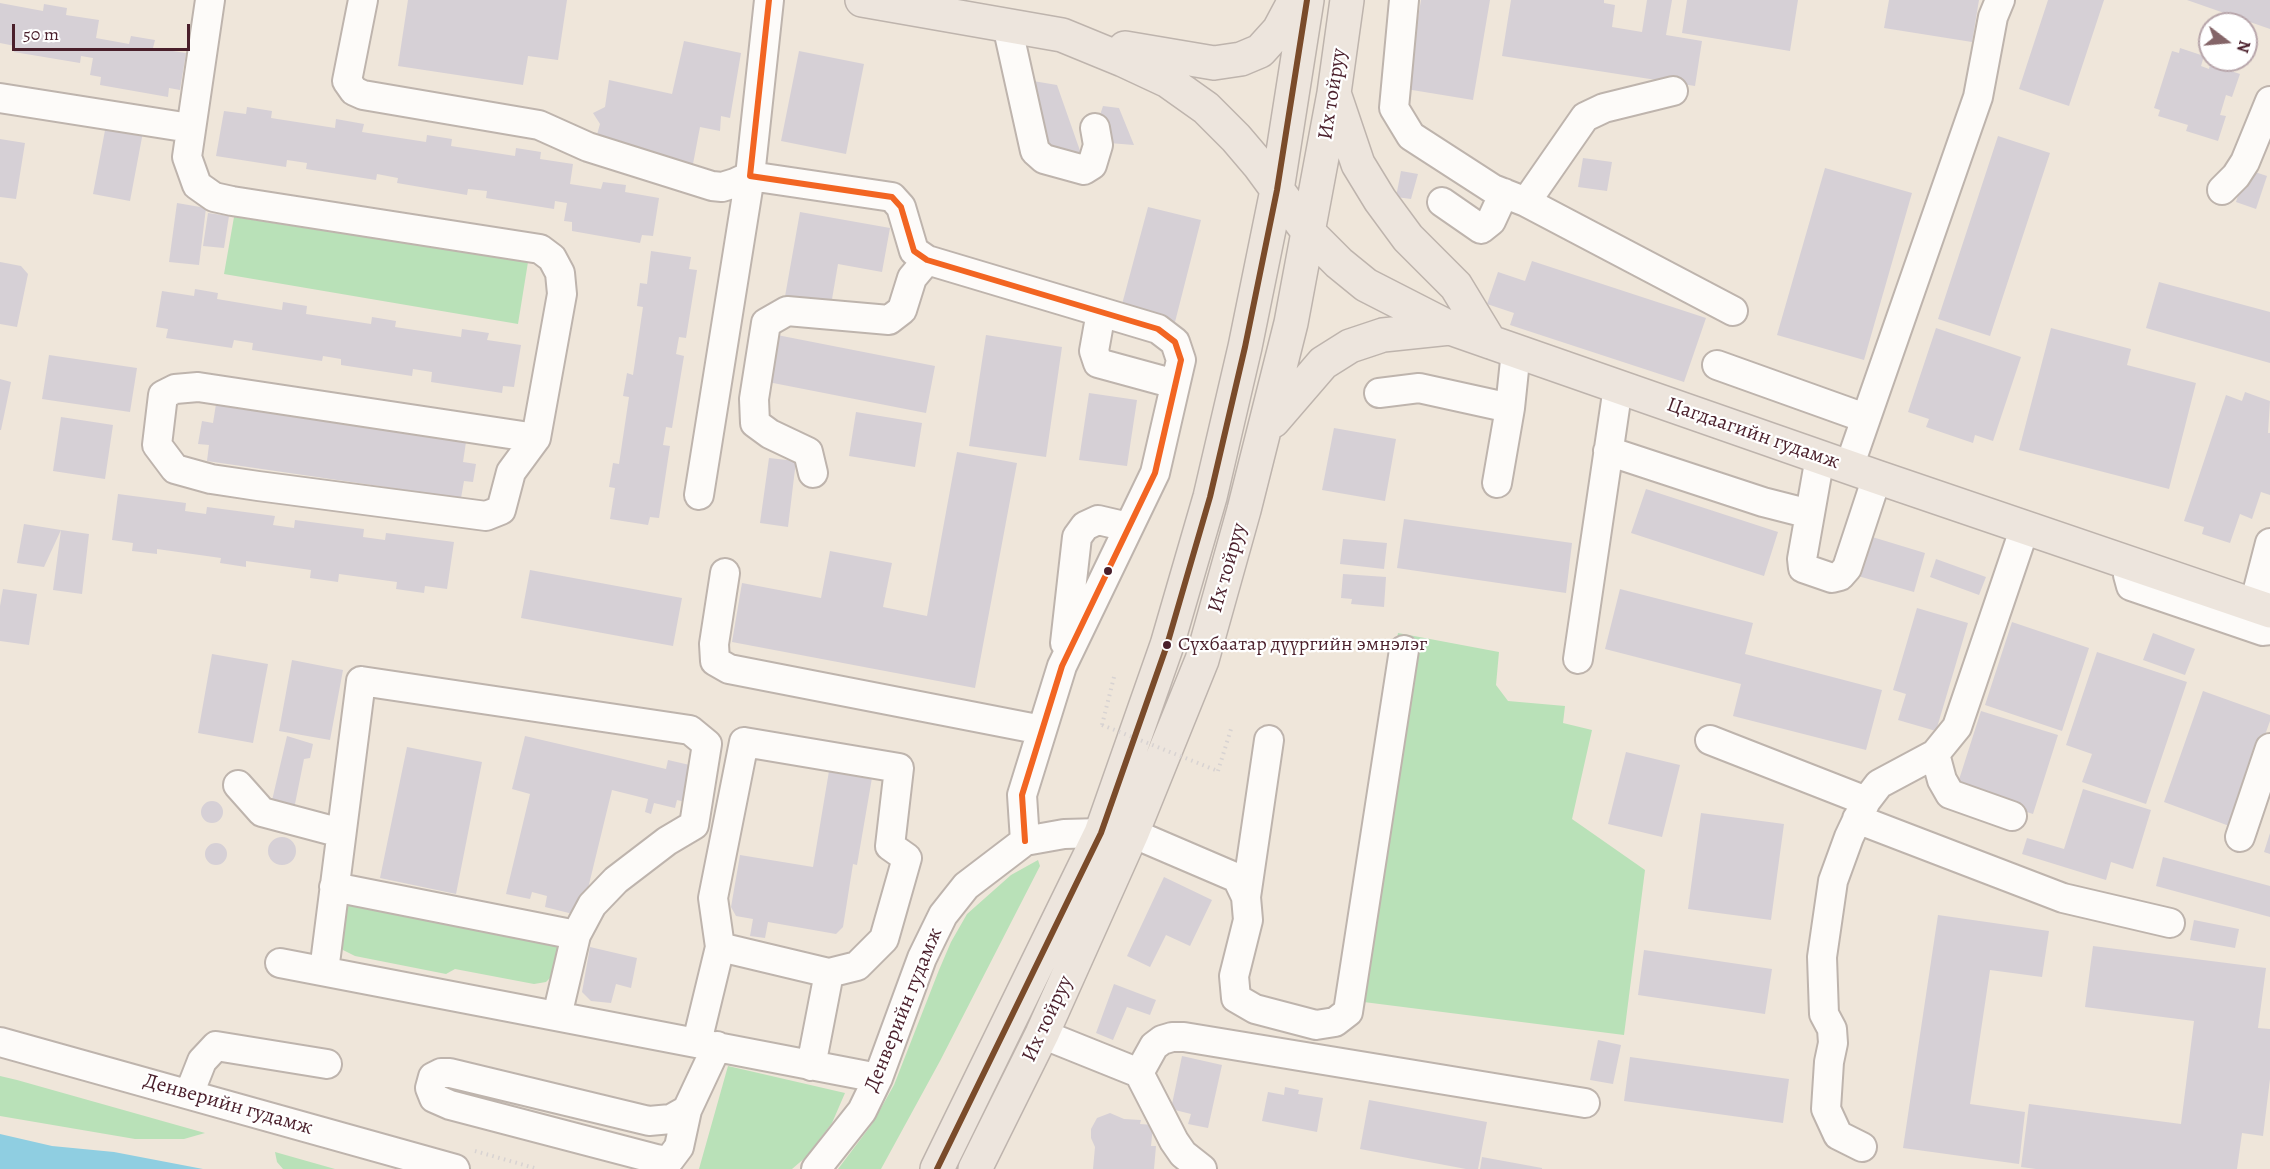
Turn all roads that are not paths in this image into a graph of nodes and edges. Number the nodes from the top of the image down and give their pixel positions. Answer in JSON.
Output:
{"nodes":[{"id":1,"x":210,"y":0,"type":"edge"},
{"id":2,"x":363,"y":0,"type":"edge"},
{"id":3,"x":770,"y":0,"type":"edge"},
{"id":4,"x":862,"y":0,"type":"edge"},
{"id":5,"x":1295,"y":0,"type":"edge"},
{"id":6,"x":1307,"y":0,"type":"edge"},
{"id":7,"x":1347,"y":0,"type":"edge"},
{"id":8,"x":1404,"y":0,"type":"edge"},
{"id":9,"x":2000,"y":0,"type":"edge"},
{"id":10,"x":1007,"y":25,"type":"junction"},
{"id":11,"x":1062,"y":35,"type":"junction"},
{"id":12,"x":1673,"y":91,"type":"dead end"},
{"id":13,"x":1334,"y":93,"type":"junction"},
{"id":14,"x":0,"y":98,"type":"edge"},
{"id":15,"x":2270,"y":101,"type":"edge"},
{"id":16,"x":190,"y":128,"type":"junction"},
{"id":17,"x":1095,"y":128,"type":"dead end"},
{"id":18,"x":750,"y":176,"type":"junction"},
{"id":19,"x":1277,"y":190,"type":"junction"},
{"id":20,"x":2222,"y":190,"type":"dead end"},
{"id":21,"x":1515,"y":197,"type":"junction"},
{"id":22,"x":1442,"y":202,"type":"dead end"},
{"id":23,"x":1309,"y":233,"type":"junction"},
{"id":24,"x":927,"y":260,"type":"junction"},
{"id":25,"x":1733,"y":311,"type":"dead end"},
{"id":26,"x":1101,"y":312,"type":"junction"},
{"id":27,"x":1450,"y":328,"type":"junction"},
{"id":28,"x":1503,"y":347,"type":"junction"},
{"id":29,"x":1717,"y":365,"type":"dead end"},
{"id":30,"x":1175,"y":384,"type":"junction"},
{"id":31,"x":1618,"y":387,"type":"junction"},
{"id":32,"x":1379,"y":393,"type":"dead end"},
{"id":33,"x":1510,"y":408,"type":"junction"},
{"id":34,"x":1865,"y":418,"type":"junction"},
{"id":35,"x":1266,"y":429,"type":"junction"},
{"id":36,"x":536,"y":438,"type":"junction"},
{"id":37,"x":1608,"y":451,"type":"junction"},
{"id":38,"x":1848,"y":467,"type":"junction"},
{"id":39,"x":813,"y":473,"type":"dead end"},
{"id":40,"x":1497,"y":483,"type":"dead end"},
{"id":41,"x":699,"y":495,"type":"dead end"},
{"id":42,"x":1810,"y":514,"type":"junction"},
{"id":43,"x":2025,"y":527,"type":"junction"},
{"id":44,"x":1128,"y":528,"type":"junction"},
{"id":45,"x":2270,"y":543,"type":"edge"},
{"id":46,"x":725,"y":573,"type":"dead end"},
{"id":47,"x":2265,"y":615,"type":"edge"},
{"id":48,"x":1404,"y":650,"type":"dead end"},
{"id":49,"x":1578,"y":659,"type":"dead end"},
{"id":50,"x":1062,"y":666,"type":"junction"},
{"id":51,"x":1042,"y":730,"type":"junction"},
{"id":52,"x":1269,"y":740,"type":"dead end"},
{"id":53,"x":1710,"y":740,"type":"dead end"},
{"id":54,"x":2270,"y":748,"type":"edge"},
{"id":55,"x":1935,"y":753,"type":"junction"},
{"id":56,"x":238,"y":785,"type":"dead end"},
{"id":57,"x":1861,"y":810,"type":"junction"},
{"id":58,"x":2012,"y":816,"type":"dead end"},
{"id":59,"x":341,"y":833,"type":"junction"},
{"id":60,"x":1116,"y":833,"type":"junction"},
{"id":61,"x":2240,"y":837,"type":"dead end"},
{"id":62,"x":1025,"y":841,"type":"junction"},
{"id":63,"x":334,"y":887,"type":"junction"},
{"id":64,"x":1246,"y":897,"type":"junction"},
{"id":65,"x":2170,"y":924,"type":"dead end"},
{"id":66,"x":576,"y":935,"type":"junction"},
{"id":67,"x":720,"y":947,"type":"junction"},
{"id":68,"x":280,"y":963,"type":"dead end"},
{"id":69,"x":324,"y":971,"type":"junction"},
{"id":70,"x":829,"y":973,"type":"junction"},
{"id":71,"x":557,"y":1016,"type":"junction"},
{"id":72,"x":1042,"y":1034,"type":"junction"},
{"id":73,"x":0,"y":1042,"type":"edge"},
{"id":74,"x":707,"y":1044,"type":"junction"},
{"id":75,"x":327,"y":1064,"type":"dead end"},
{"id":76,"x":810,"y":1066,"type":"junction"},
{"id":77,"x":1139,"y":1073,"type":"junction"},
{"id":78,"x":878,"y":1078,"type":"junction"},
{"id":79,"x":189,"y":1094,"type":"junction"},
{"id":80,"x":1585,"y":1103,"type":"dead end"},
{"id":81,"x":687,"y":1110,"type":"junction"},
{"id":82,"x":1862,"y":1147,"type":"dead end"},
{"id":83,"x":455,"y":1169,"type":"edge"},
{"id":84,"x":816,"y":1169,"type":"edge"},
{"id":85,"x":937,"y":1169,"type":"edge"},
{"id":86,"x":975,"y":1169,"type":"edge"},
{"id":87,"x":1202,"y":1169,"type":"edge"}],
"edges":[{"from":1,"to":16,"type":"street"},
{"from":2,"to":18,"type":"street"},
{"from":3,"to":18,"type":"street"},
{"from":4,"to":10,"type":"main road"},
{"from":5,"to":11,"type":"main road"},
{"from":6,"to":19,"type":"main road","name":"Их тойруу"},
{"from":7,"to":13,"type":"main road","name":"Их тойруу"},
{"from":8,"to":21,"type":"street"},
{"from":9,"to":34,"type":"street"},
{"from":10,"to":11,"type":"main road"},
{"from":10,"to":17,"type":"street"},
{"from":11,"to":19,"type":"main road","name":"Цагдаагийн гудамж"},
{"from":12,"to":21,"type":"street"},
{"from":13,"to":23,"type":"main road","name":"Их тойруу"},
{"from":13,"to":28,"type":"main road"},
{"from":14,"to":16,"type":"street"},
{"from":15,"to":20,"type":"street"},
{"from":16,"to":36,"type":"street"},
{"from":18,"to":24,"type":"street"},
{"from":18,"to":41,"type":"street"},
{"from":19,"to":23,"type":"main road","name":"Цагдаагийн гудамж"},
{"from":19,"to":60,"type":"main road","name":"Их тойруу"},
{"from":21,"to":22,"type":"street"},
{"from":21,"to":25,"type":"street"},
{"from":23,"to":27,"type":"main road","name":"Цагдаагийн гудамж"},
{"from":23,"to":35,"type":"main road","name":"Их тойруу"},
{"from":24,"to":26,"type":"street"},
{"from":24,"to":39,"type":"street"},
{"from":26,"to":30,"type":"street"},
{"from":26,"to":30,"type":"street"},
{"from":27,"to":28,"type":"main road","name":"Цагдаагийн гудамж"},
{"from":27,"to":35,"type":"main road"},
{"from":28,"to":31,"type":"main road","name":"Цагдаагийн гудамж"},
{"from":28,"to":33,"type":"street"},
{"from":29,"to":34,"type":"street"},
{"from":30,"to":44,"type":"street"},
{"from":31,"to":37,"type":"street"},
{"from":31,"to":38,"type":"main road","name":"Цагдаагийн гудамж"},
{"from":32,"to":33,"type":"street"},
{"from":33,"to":40,"type":"street"},
{"from":34,"to":38,"type":"street"},
{"from":35,"to":60,"type":"main road","name":"Их тойруу"},
{"from":36,"to":36,"type":"street"},
{"from":37,"to":42,"type":"street"},
{"from":37,"to":49,"type":"street"},
{"from":38,"to":42,"type":"street"},
{"from":38,"to":42,"type":"street"},
{"from":38,"to":43,"type":"main road","name":"Цагдаагийн гудамж"},
{"from":43,"to":47,"type":"main road","name":"Цагдаагийн гудамж"},
{"from":43,"to":55,"type":"street"},
{"from":44,"to":50,"type":"street"},
{"from":44,"to":50,"type":"street"},
{"from":45,"to":47,"type":"street"},
{"from":46,"to":51,"type":"street"},
{"from":48,"to":64,"type":"street"},
{"from":50,"to":51,"type":"street"},
{"from":51,"to":62,"type":"street"},
{"from":52,"to":64,"type":"street"},
{"from":53,"to":57,"type":"street"},
{"from":54,"to":61,"type":"street"},
{"from":55,"to":57,"type":"street"},
{"from":55,"to":58,"type":"street"},
{"from":56,"to":59,"type":"street"},
{"from":57,"to":65,"type":"street"},
{"from":57,"to":82,"type":"street"},
{"from":59,"to":63,"type":"street"},
{"from":59,"to":66,"type":"street"},
{"from":60,"to":62,"type":"street","name":"Денверийн гудамж"},
{"from":60,"to":64,"type":"street"},
{"from":60,"to":72,"type":"main road","name":"Их тойруу"},
{"from":60,"to":85,"type":"main road","name":"Их тойруу"},
{"from":62,"to":78,"type":"street","name":"Денверийн гудамж"},
{"from":63,"to":66,"type":"street"},
{"from":63,"to":69,"type":"street"},
{"from":66,"to":71,"type":"street"},
{"from":67,"to":70,"type":"street"},
{"from":67,"to":70,"type":"street"},
{"from":67,"to":74,"type":"street"},
{"from":68,"to":69,"type":"street"},
{"from":69,"to":71,"type":"street"},
{"from":70,"to":76,"type":"street"},
{"from":71,"to":74,"type":"street"},
{"from":72,"to":77,"type":"street"},
{"from":72,"to":86,"type":"main road","name":"Их тойруу"},
{"from":73,"to":79,"type":"street","name":"Денверийн гудамж"},
{"from":74,"to":76,"type":"street"},
{"from":74,"to":81,"type":"street"},
{"from":75,"to":79,"type":"street"},
{"from":76,"to":78,"type":"street"},
{"from":77,"to":80,"type":"street"},
{"from":77,"to":87,"type":"street"},
{"from":78,"to":84,"type":"street","name":"Денверийн гудамж"},
{"from":79,"to":83,"type":"street","name":"Денверийн гудамж"},
{"from":81,"to":81,"type":"street"}]}
